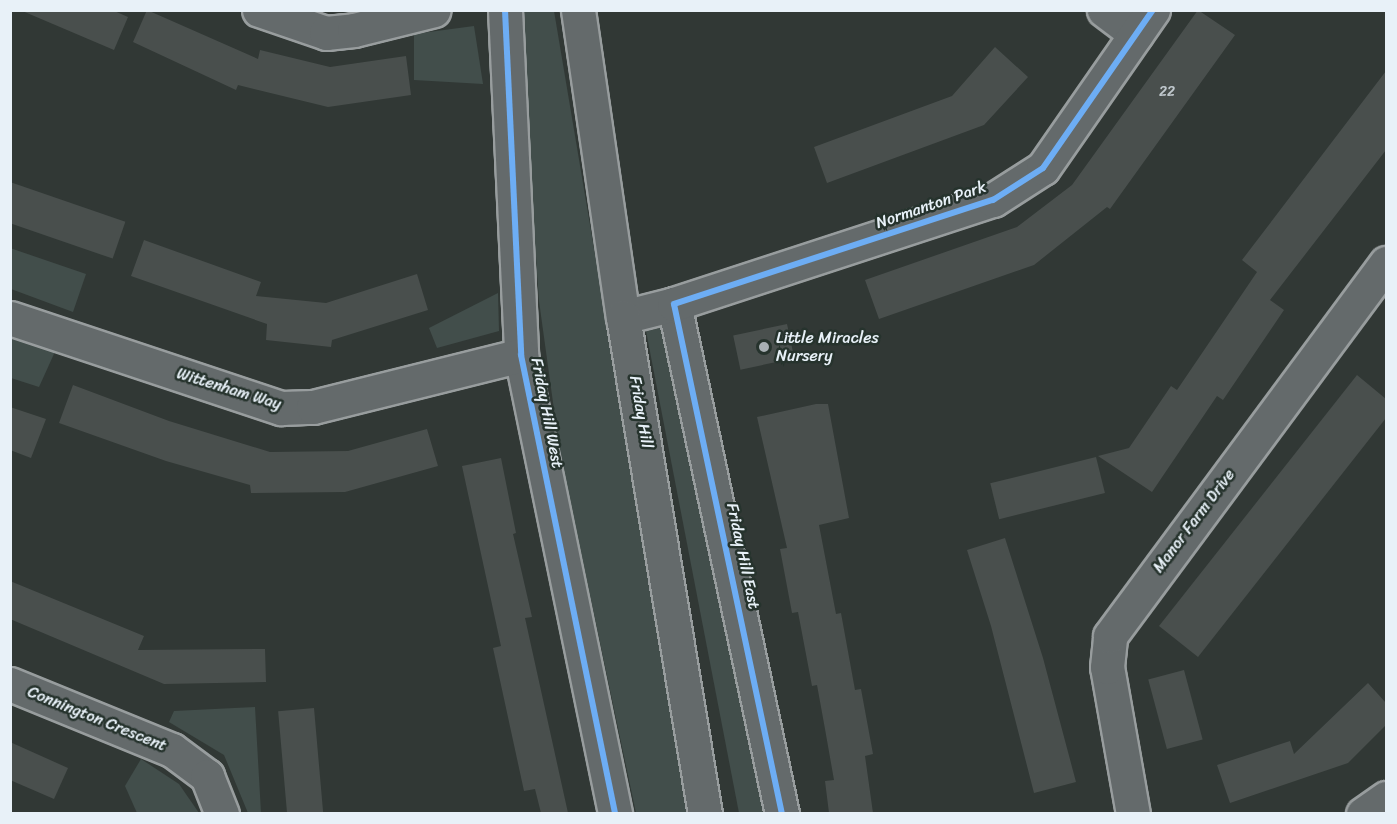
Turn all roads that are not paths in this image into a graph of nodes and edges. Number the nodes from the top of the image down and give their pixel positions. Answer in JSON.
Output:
{"nodes":[{"id":1,"x":259,"y":10,"type":"edge"},
{"id":2,"x":434,"y":10,"type":"edge"},
{"id":3,"x":505,"y":10,"type":"edge"},
{"id":4,"x":578,"y":10,"type":"edge"},
{"id":5,"x":1104,"y":10,"type":"edge"},
{"id":6,"x":1144,"y":22,"type":"edge"},
{"id":7,"x":1386,"y":263,"type":"edge"},
{"id":8,"x":674,"y":304,"type":"junction"},
{"id":9,"x":623,"y":317,"type":"junction"},
{"id":10,"x":10,"y":318,"type":"edge"},
{"id":11,"x":521,"y":355,"type":"junction"},
{"id":12,"x":10,"y":684,"type":"edge"},
{"id":13,"x":1386,"y":798,"type":"edge"},
{"id":14,"x":222,"y":813,"type":"edge"},
{"id":15,"x":615,"y":813,"type":"edge"},
{"id":16,"x":705,"y":813,"type":"edge"},
{"id":17,"x":782,"y":813,"type":"edge"},
{"id":18,"x":1133,"y":813,"type":"edge"},
{"id":19,"x":1363,"y":813,"type":"edge"}],
"edges":[{"from":1,"to":2,"type":"street"},
{"from":3,"to":11,"type":"street","name":"Friday Hill West"},
{"from":4,"to":9,"type":"street","name":"Friday Hill"},
{"from":5,"to":6,"type":"street"},
{"from":6,"to":8,"type":"street","name":"Normanton Park"},
{"from":7,"to":18,"type":"street","name":"Manor Farm Drive"},
{"from":8,"to":9,"type":"street","name":"Normanton Park"},
{"from":8,"to":17,"type":"street","name":"Friday Hill East"},
{"from":9,"to":16,"type":"street","name":"Friday Hill"},
{"from":10,"to":11,"type":"street","name":"Wittenham Way"},
{"from":11,"to":15,"type":"street","name":"Friday Hill West"},
{"from":12,"to":14,"type":"street","name":"Connington Crescent"},
{"from":13,"to":19,"type":"street"}]}
